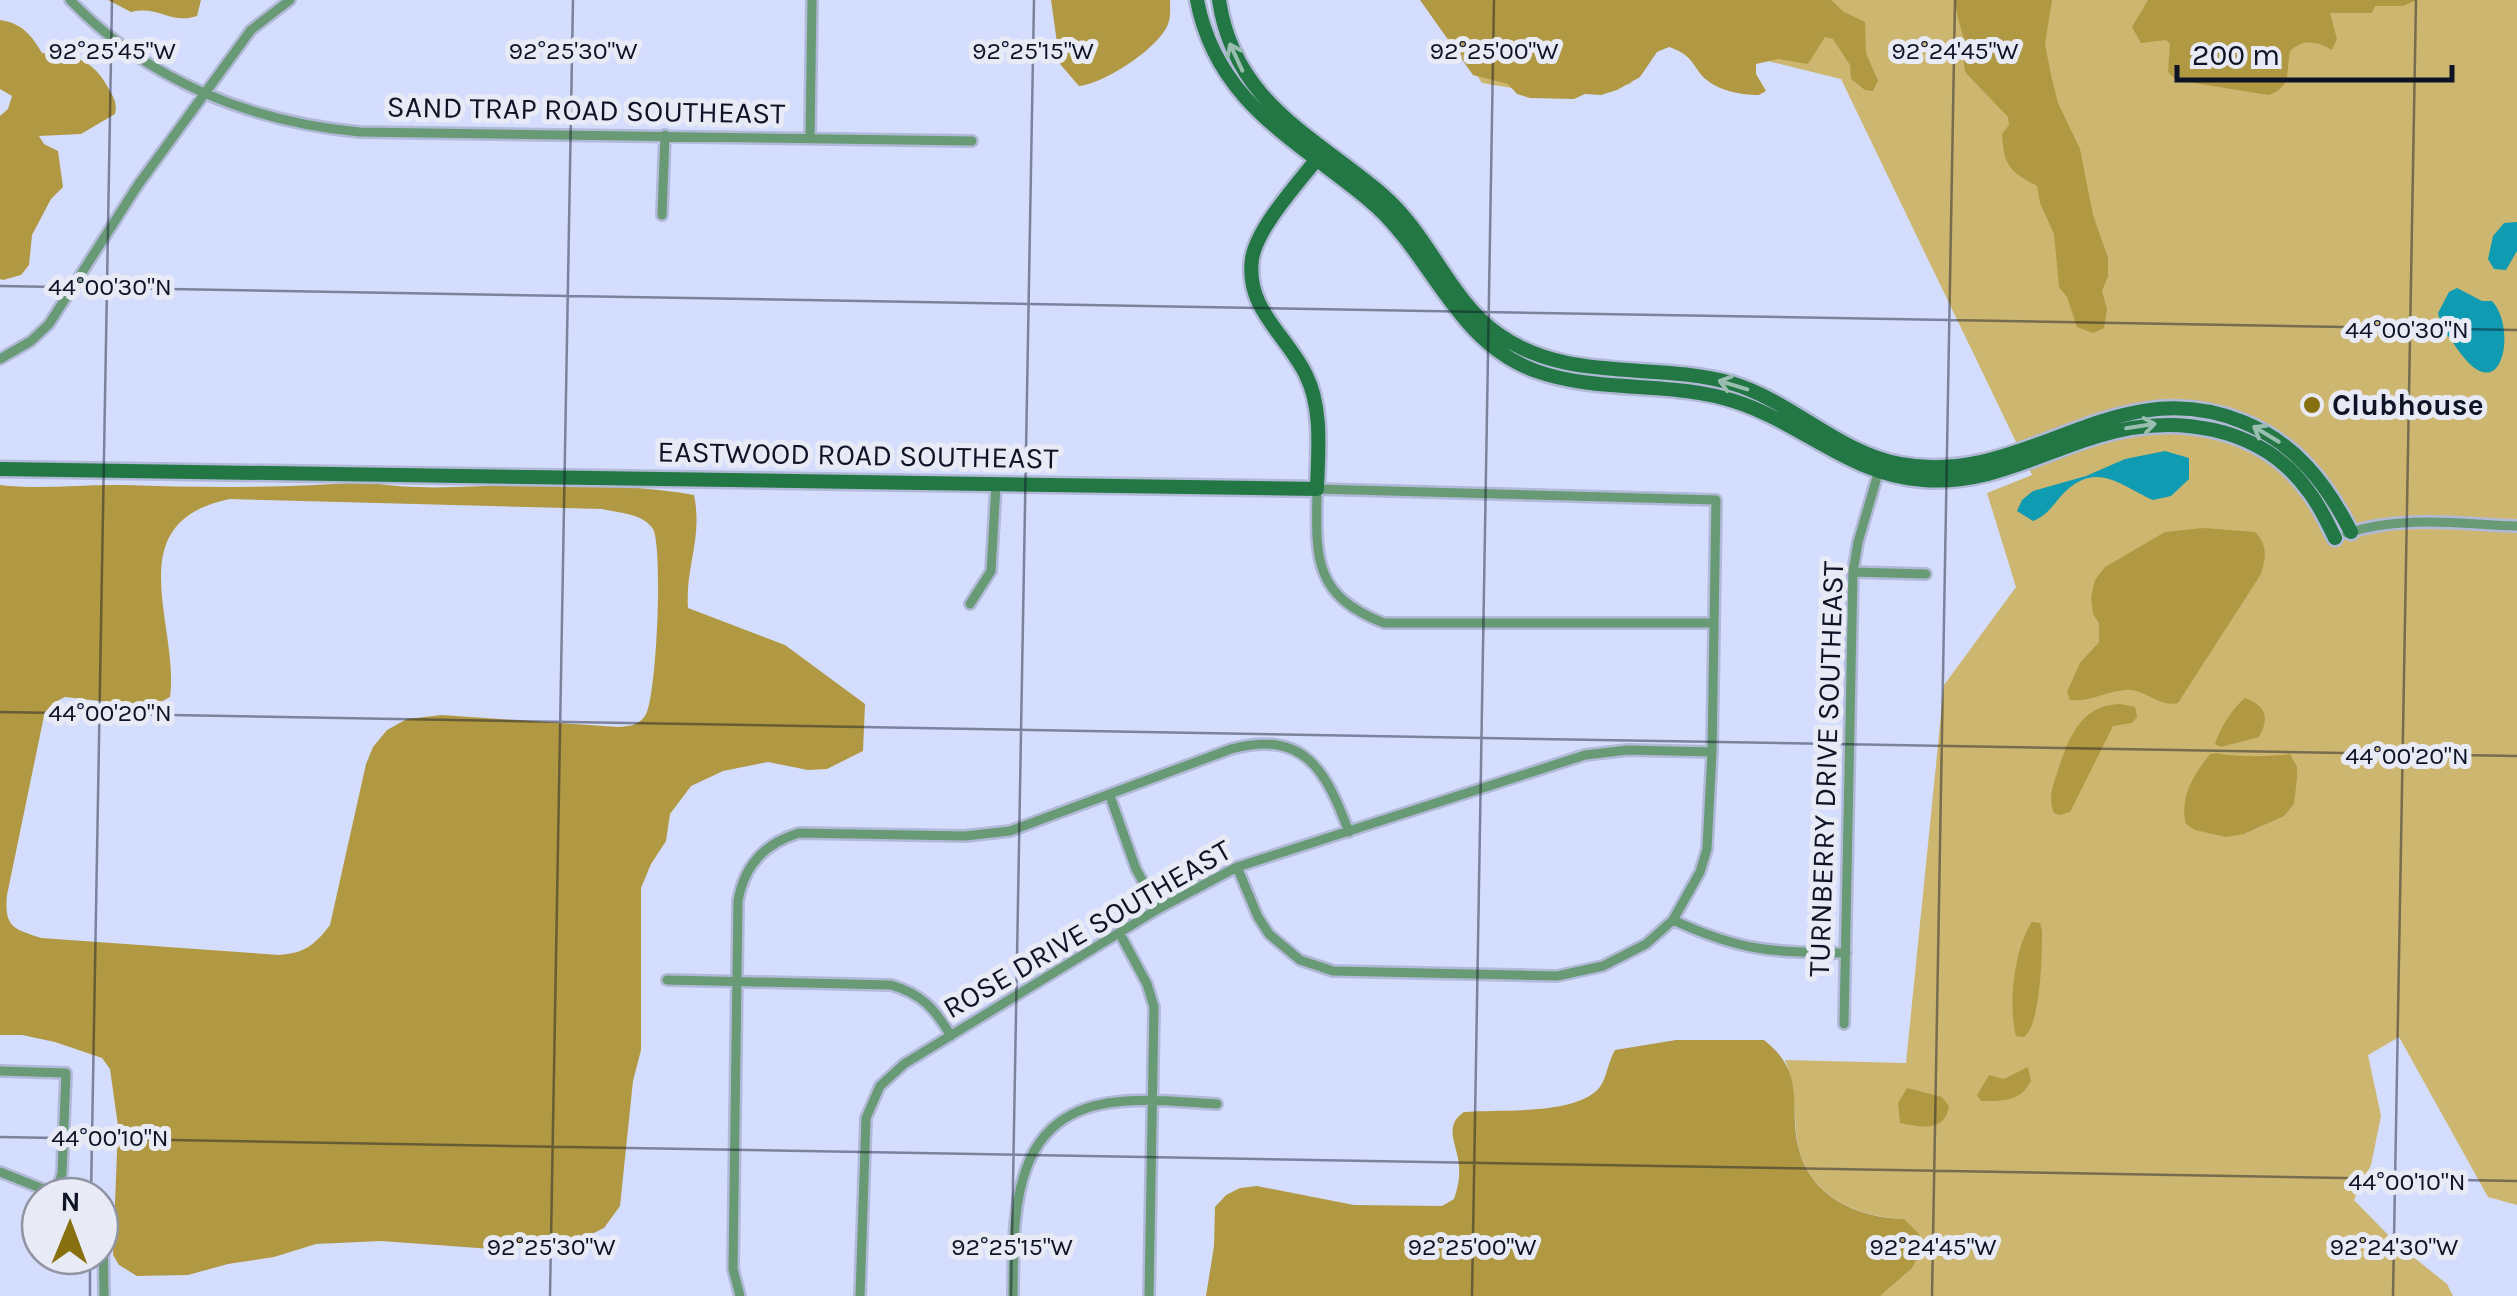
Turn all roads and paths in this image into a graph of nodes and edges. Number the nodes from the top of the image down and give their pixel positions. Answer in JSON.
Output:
{"nodes":[{"id":1,"x":70,"y":0,"type":"edge"},
{"id":2,"x":290,"y":0,"type":"edge"},
{"id":3,"x":812,"y":0,"type":"edge"},
{"id":4,"x":1197,"y":0,"type":"edge"},
{"id":5,"x":1219,"y":0,"type":"edge"},
{"id":6,"x":205,"y":94,"type":"junction"},
{"id":7,"x":665,"y":135,"type":"junction"},
{"id":8,"x":810,"y":138,"type":"junction"},
{"id":9,"x":972,"y":141,"type":"dead end"},
{"id":10,"x":1320,"y":155,"type":"junction"},
{"id":11,"x":662,"y":216,"type":"dead end"},
{"id":12,"x":0,"y":360,"type":"edge"},
{"id":13,"x":1880,"y":466,"type":"junction"},
{"id":14,"x":0,"y":470,"type":"edge"},
{"id":15,"x":996,"y":485,"type":"junction"},
{"id":16,"x":1318,"y":489,"type":"junction"},
{"id":17,"x":2517,"y":526,"type":"edge"},
{"id":18,"x":2351,"y":532,"type":"junction"},
{"id":19,"x":2335,"y":538,"type":"joint"},
{"id":20,"x":1853,"y":572,"type":"junction"},
{"id":21,"x":1926,"y":574,"type":"dead end"},
{"id":22,"x":970,"y":604,"type":"dead end"},
{"id":23,"x":1714,"y":623,"type":"junction"},
{"id":24,"x":1712,"y":752,"type":"junction"},
{"id":25,"x":1110,"y":796,"type":"junction"},
{"id":26,"x":1349,"y":832,"type":"junction"},
{"id":27,"x":1237,"y":868,"type":"junction"},
{"id":28,"x":1158,"y":909,"type":"junction"},
{"id":29,"x":1673,"y":920,"type":"junction"},
{"id":30,"x":1120,"y":934,"type":"junction"},
{"id":31,"x":1846,"y":954,"type":"junction"},
{"id":32,"x":667,"y":980,"type":"dead end"},
{"id":33,"x":736,"y":981,"type":"junction"},
{"id":34,"x":1844,"y":1024,"type":"dead end"},
{"id":35,"x":952,"y":1036,"type":"junction"},
{"id":36,"x":0,"y":1071,"type":"edge"},
{"id":37,"x":1154,"y":1101,"type":"junction"},
{"id":38,"x":1216,"y":1104,"type":"dead end"},
{"id":39,"x":61,"y":1176,"type":"edge"},
{"id":40,"x":740,"y":1296,"type":"edge"},
{"id":41,"x":860,"y":1296,"type":"edge"},
{"id":42,"x":1013,"y":1296,"type":"edge"},
{"id":43,"x":1150,"y":1296,"type":"edge"}],
"edges":[{"from":1,"to":6,"type":"street","name":"SAND TRAP ROAD SOUTHEAST"},
{"from":2,"to":6,"type":"street"},
{"from":3,"to":8,"type":"street"},
{"from":4,"to":10,"type":"street"},
{"from":10,"to":5,"type":"street","one_way":true},
{"from":6,"to":7,"type":"street","name":"SAND TRAP ROAD SOUTHEAST"},
{"from":6,"to":12,"type":"street"},
{"from":7,"to":8,"type":"street","name":"SAND TRAP ROAD SOUTHEAST"},
{"from":7,"to":11,"type":"street"},
{"from":8,"to":9,"type":"street","name":"SAND TRAP ROAD SOUTHEAST"},
{"from":10,"to":13,"type":"street"},
{"from":10,"to":16,"type":"street"},
{"from":18,"to":13,"type":"street","one_way":true},
{"from":13,"to":19,"type":"street","one_way":true},
{"from":13,"to":20,"type":"street","name":"TURNBERRY DRIVE SOUTHEAST"},
{"from":14,"to":15,"type":"street","name":"EASTWOOD ROAD SOUTHEAST"},
{"from":15,"to":16,"type":"street","name":"EASTWOOD ROAD SOUTHEAST"},
{"from":15,"to":22,"type":"street"},
{"from":16,"to":23,"type":"street"},
{"from":16,"to":23,"type":"street","name":"EASTWOOD ROAD SOUTHEAST"},
{"from":17,"to":18,"type":"street"},
{"from":18,"to":19,"type":"street"},
{"from":20,"to":21,"type":"street"},
{"from":20,"to":31,"type":"street","name":"TURNBERRY DRIVE SOUTHEAST"},
{"from":23,"to":24,"type":"street"},
{"from":24,"to":26,"type":"street","name":"ROSE DRIVE SOUTHEAST"},
{"from":24,"to":29,"type":"street"},
{"from":25,"to":26,"type":"street"},
{"from":25,"to":28,"type":"street"},
{"from":25,"to":33,"type":"street"},
{"from":26,"to":27,"type":"street","name":"ROSE DRIVE SOUTHEAST"},
{"from":27,"to":28,"type":"street","name":"ROSE DRIVE SOUTHEAST"},
{"from":27,"to":29,"type":"street"},
{"from":28,"to":30,"type":"street","name":"ROSE DRIVE SOUTHEAST"},
{"from":29,"to":31,"type":"street"},
{"from":30,"to":35,"type":"street","name":"ROSE DRIVE SOUTHEAST"},
{"from":30,"to":37,"type":"street"},
{"from":31,"to":34,"type":"street","name":"TURNBERRY DRIVE SOUTHEAST"},
{"from":32,"to":33,"type":"street"},
{"from":33,"to":35,"type":"street"},
{"from":33,"to":40,"type":"street"},
{"from":35,"to":41,"type":"street","name":"ROSE DRIVE SOUTHEAST"},
{"from":36,"to":39,"type":"street"},
{"from":37,"to":38,"type":"street"},
{"from":37,"to":42,"type":"street"},
{"from":37,"to":43,"type":"street"}]}
